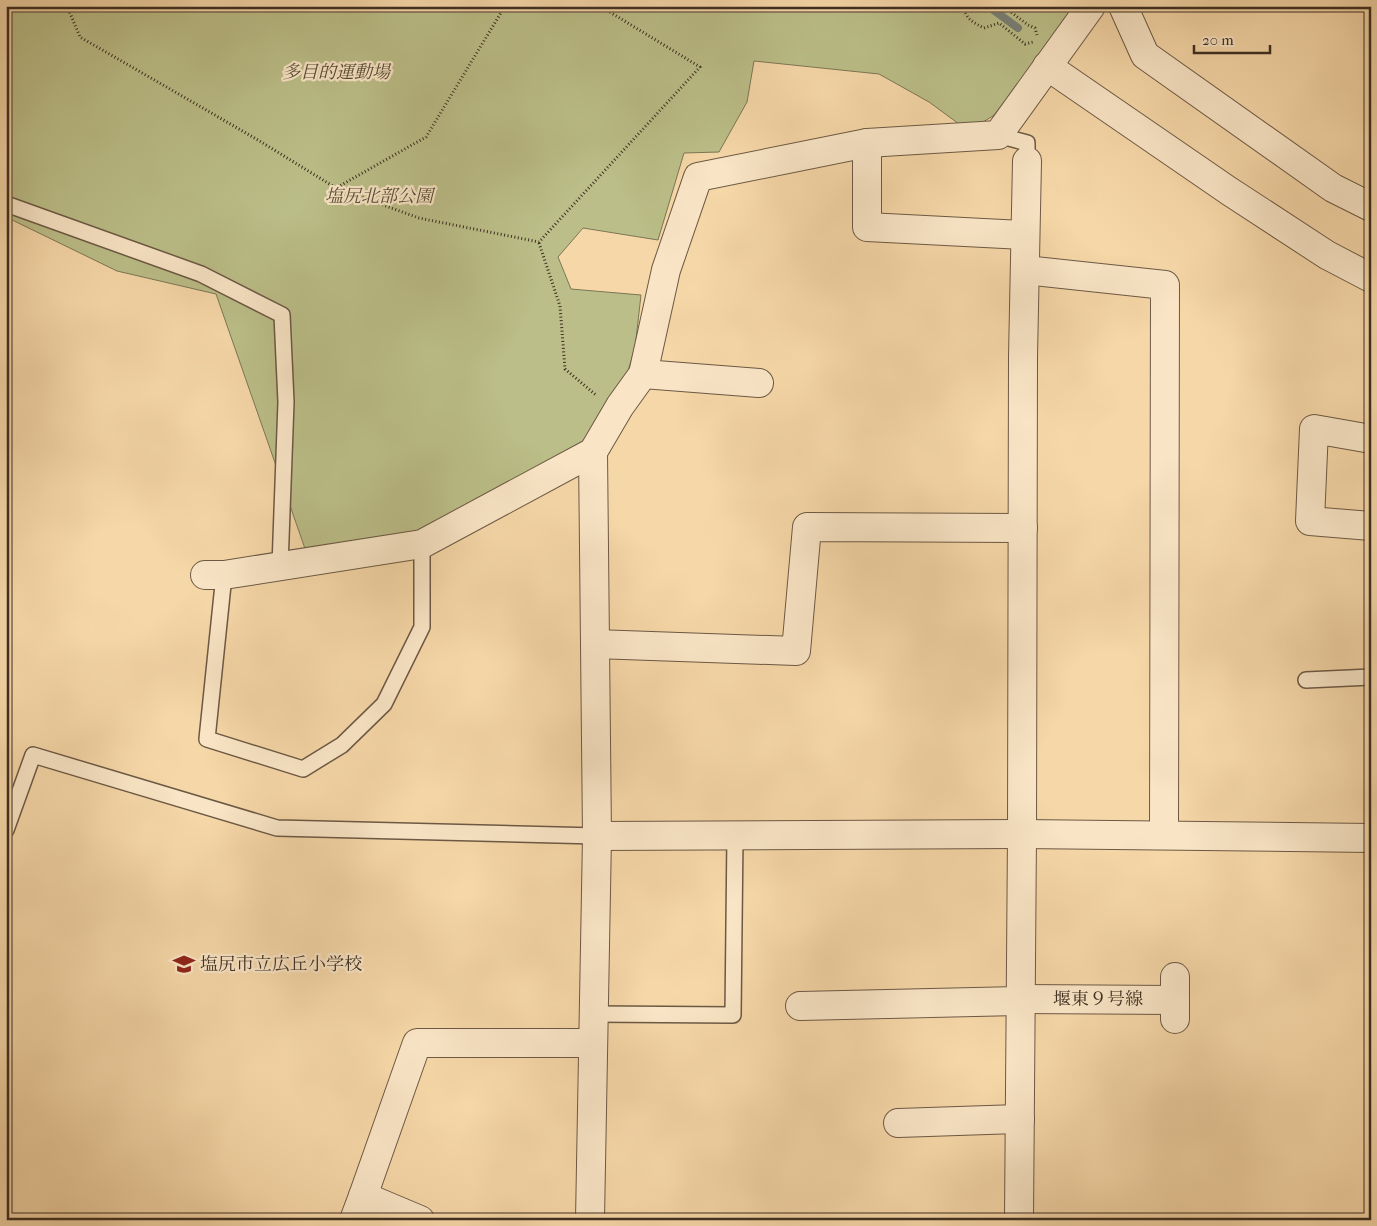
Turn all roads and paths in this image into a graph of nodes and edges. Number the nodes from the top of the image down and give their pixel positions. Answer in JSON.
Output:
{"nodes":[{"id":1,"x":67,"y":6,"type":"edge"},
{"id":2,"x":505,"y":6,"type":"edge"},
{"id":3,"x":600,"y":6,"type":"edge"},
{"id":4,"x":964,"y":6,"type":"edge"},
{"id":5,"x":1003,"y":6,"type":"edge"},
{"id":6,"x":1091,"y":6,"type":"edge"},
{"id":7,"x":1123,"y":6,"type":"edge"},
{"id":8,"x":1047,"y":66,"type":"junction"},
{"id":9,"x":998,"y":135,"type":"junction"},
{"id":10,"x":867,"y":144,"type":"junction"},
{"id":11,"x":1026,"y":161,"type":"joint"},
{"id":12,"x":336,"y":188,"type":"junction"},
{"id":13,"x":6,"y":204,"type":"edge"},
{"id":14,"x":1371,"y":207,"type":"edge"},
{"id":15,"x":1024,"y":235,"type":"junction"},
{"id":16,"x":539,"y":242,"type":"junction"},
{"id":17,"x":1025,"y":270,"type":"junction"},
{"id":18,"x":1371,"y":278,"type":"edge"},
{"id":19,"x":643,"y":374,"type":"junction"},
{"id":20,"x":758,"y":384,"type":"dead end"},
{"id":21,"x":602,"y":400,"type":"dead end"},
{"id":22,"x":1371,"y":439,"type":"edge"},
{"id":23,"x":593,"y":452,"type":"junction"},
{"id":24,"x":1371,"y":526,"type":"edge"},
{"id":25,"x":1023,"y":528,"type":"junction"},
{"id":26,"x":422,"y":544,"type":"junction"},
{"id":27,"x":280,"y":566,"type":"junction"},
{"id":28,"x":215,"y":575,"type":"joint"},
{"id":29,"x":595,"y":644,"type":"junction"},
{"id":30,"x":1371,"y":678,"type":"edge"},
{"id":31,"x":1306,"y":680,"type":"dead end"},
{"id":32,"x":6,"y":830,"type":"edge"},
{"id":33,"x":1022,"y":834,"type":"junction"},
{"id":34,"x":735,"y":835,"type":"junction"},
{"id":35,"x":596,"y":836,"type":"junction"},
{"id":36,"x":1164,"y":836,"type":"junction"},
{"id":37,"x":1371,"y":838,"type":"edge"},
{"id":38,"x":1175,"y":999,"type":"dead end"},
{"id":39,"x":1021,"y":1000,"type":"junction"},
{"id":40,"x":800,"y":1006,"type":"dead end"},
{"id":41,"x":593,"y":1014,"type":"junction"},
{"id":42,"x":593,"y":1043,"type":"junction"},
{"id":43,"x":1020,"y":1120,"type":"junction"},
{"id":44,"x":898,"y":1123,"type":"dead end"},
{"id":45,"x":358,"y":1208,"type":"edge"},
{"id":46,"x":420,"y":1220,"type":"edge"},
{"id":47,"x":590,"y":1220,"type":"edge"},
{"id":48,"x":1018,"y":1220,"type":"edge"}],
"edges":[{"from":1,"to":12,"type":"path"},
{"from":2,"to":12,"type":"path"},
{"from":3,"to":16,"type":"path"},
{"from":4,"to":5,"type":"path"},
{"from":6,"to":8,"type":"street"},
{"from":7,"to":14,"type":"street"},
{"from":8,"to":9,"type":"street"},
{"from":8,"to":18,"type":"street"},
{"from":9,"to":10,"type":"street"},
{"from":9,"to":11,"type":"lane"},
{"from":10,"to":15,"type":"street"},
{"from":10,"to":19,"type":"street"},
{"from":11,"to":15,"type":"street"},
{"from":12,"to":16,"type":"path"},
{"from":13,"to":27,"type":"lane"},
{"from":15,"to":17,"type":"street"},
{"from":16,"to":21,"type":"path"},
{"from":17,"to":25,"type":"street"},
{"from":17,"to":36,"type":"street"},
{"from":19,"to":20,"type":"street"},
{"from":19,"to":23,"type":"street"},
{"from":22,"to":24,"type":"street"},
{"from":23,"to":26,"type":"street"},
{"from":23,"to":29,"type":"street"},
{"from":25,"to":29,"type":"street"},
{"from":25,"to":33,"type":"street"},
{"from":26,"to":27,"type":"street"},
{"from":26,"to":28,"type":"lane"},
{"from":27,"to":28,"type":"street"},
{"from":29,"to":35,"type":"street"},
{"from":30,"to":31,"type":"lane"},
{"from":32,"to":35,"type":"lane"},
{"from":33,"to":34,"type":"street"},
{"from":33,"to":36,"type":"street"},
{"from":33,"to":39,"type":"street"},
{"from":34,"to":35,"type":"street"},
{"from":34,"to":41,"type":"lane"},
{"from":35,"to":41,"type":"street"},
{"from":36,"to":37,"type":"street"},
{"from":38,"to":39,"type":"street","name":"堰東９号線"},
{"from":39,"to":40,"type":"street","name":"堰東９号線"},
{"from":39,"to":43,"type":"street"},
{"from":41,"to":42,"type":"street"},
{"from":42,"to":45,"type":"street"},
{"from":42,"to":47,"type":"street"},
{"from":43,"to":44,"type":"street"},
{"from":43,"to":48,"type":"street"},
{"from":45,"to":46,"type":"street"}]}
